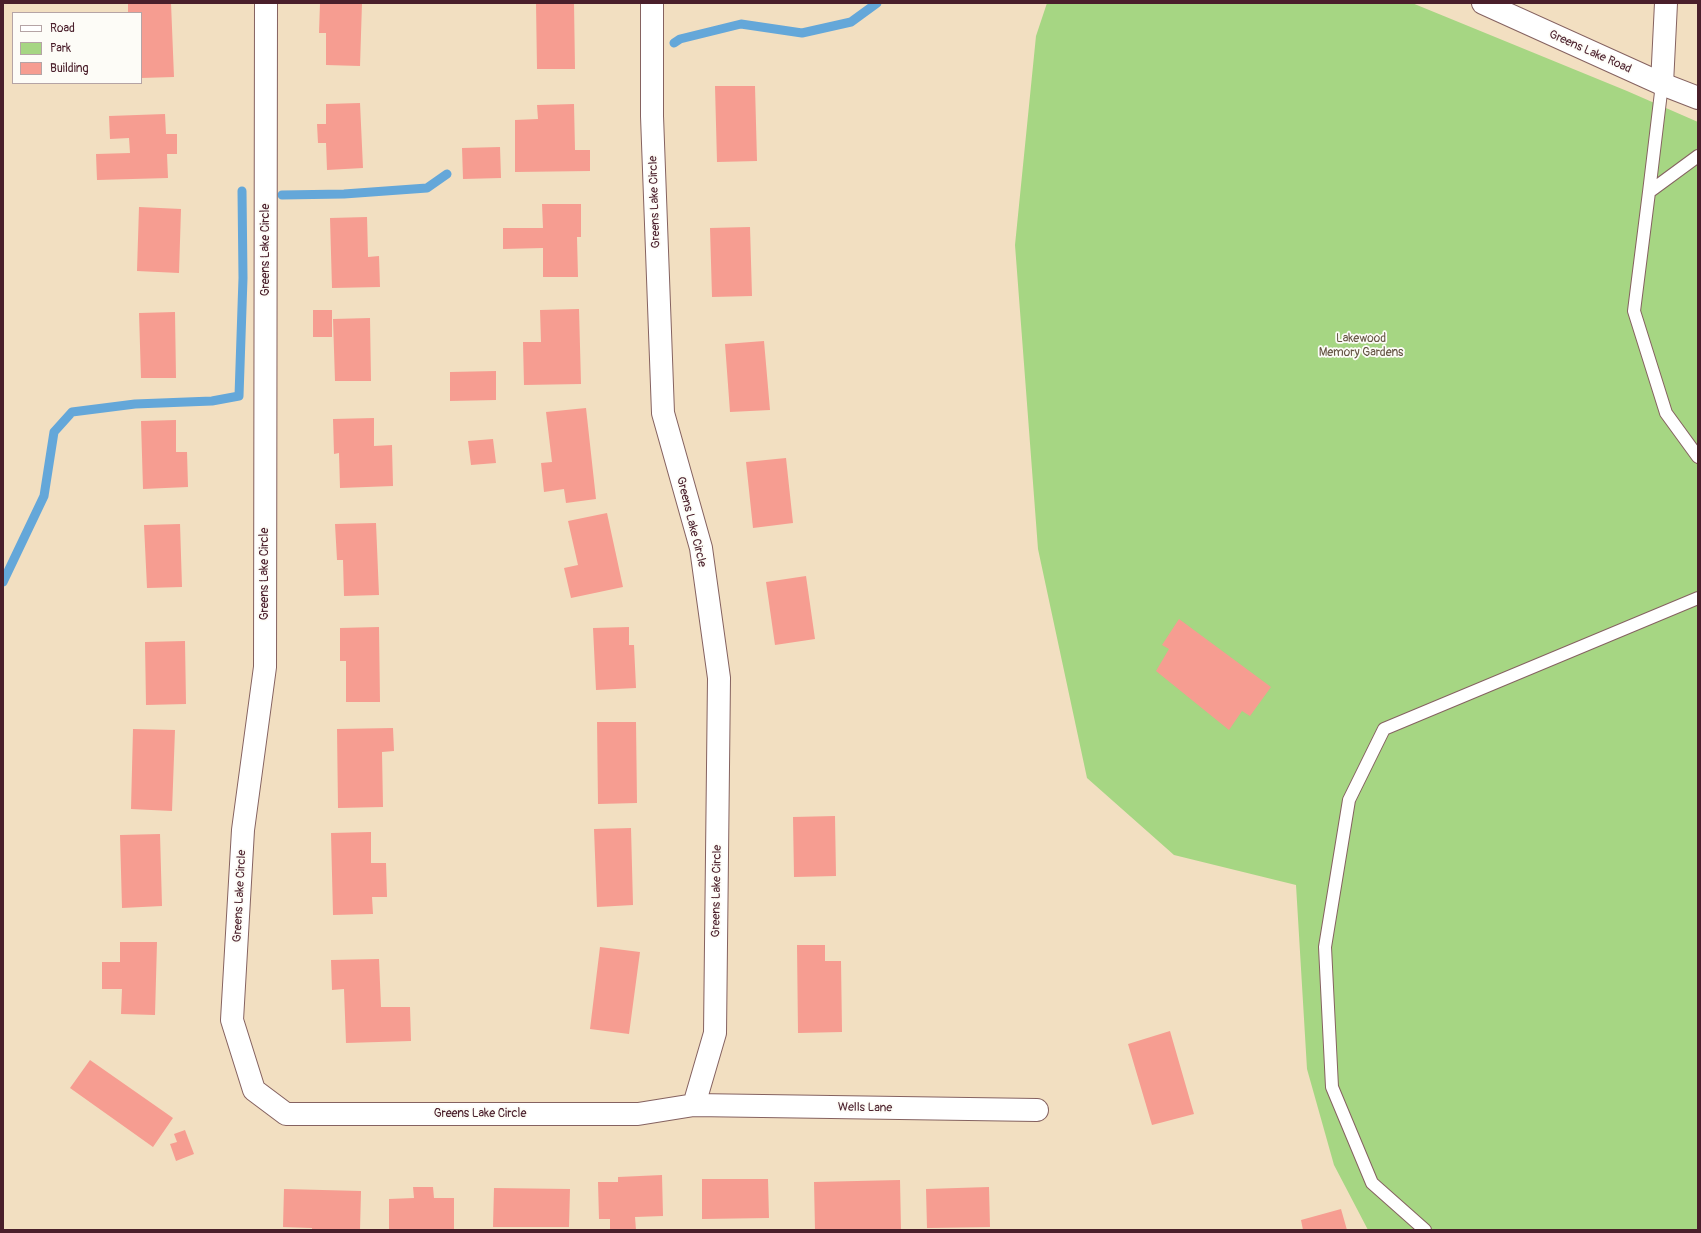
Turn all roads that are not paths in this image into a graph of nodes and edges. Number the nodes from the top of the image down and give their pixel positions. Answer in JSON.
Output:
{"nodes":[{"id":1,"x":266,"y":3,"type":"edge"},
{"id":2,"x":652,"y":3,"type":"edge"},
{"id":3,"x":1483,"y":3,"type":"edge"},
{"id":4,"x":1666,"y":3,"type":"edge"},
{"id":5,"x":1662,"y":84,"type":"junction"},
{"id":6,"x":1698,"y":98,"type":"edge"},
{"id":7,"x":1698,"y":156,"type":"edge"},
{"id":8,"x":1649,"y":192,"type":"junction"},
{"id":9,"x":1698,"y":457,"type":"edge"},
{"id":10,"x":1698,"y":598,"type":"edge"},
{"id":11,"x":694,"y":1105,"type":"junction"},
{"id":12,"x":1037,"y":1110,"type":"dead end"},
{"id":13,"x":1425,"y":1230,"type":"edge"}],
"edges":[{"from":1,"to":11,"type":"street","name":"Greens Lake Circle"},
{"from":2,"to":11,"type":"street","name":"Greens Lake Circle"},
{"from":3,"to":5,"type":"street","name":"Greens Lake Road"},
{"from":4,"to":5,"type":"street"},
{"from":5,"to":6,"type":"street","name":"Greens Lake Road"},
{"from":5,"to":8,"type":"lane"},
{"from":7,"to":8,"type":"lane"},
{"from":8,"to":9,"type":"lane"},
{"from":10,"to":13,"type":"lane"},
{"from":11,"to":12,"type":"street","name":"Wells Lane"}]}
